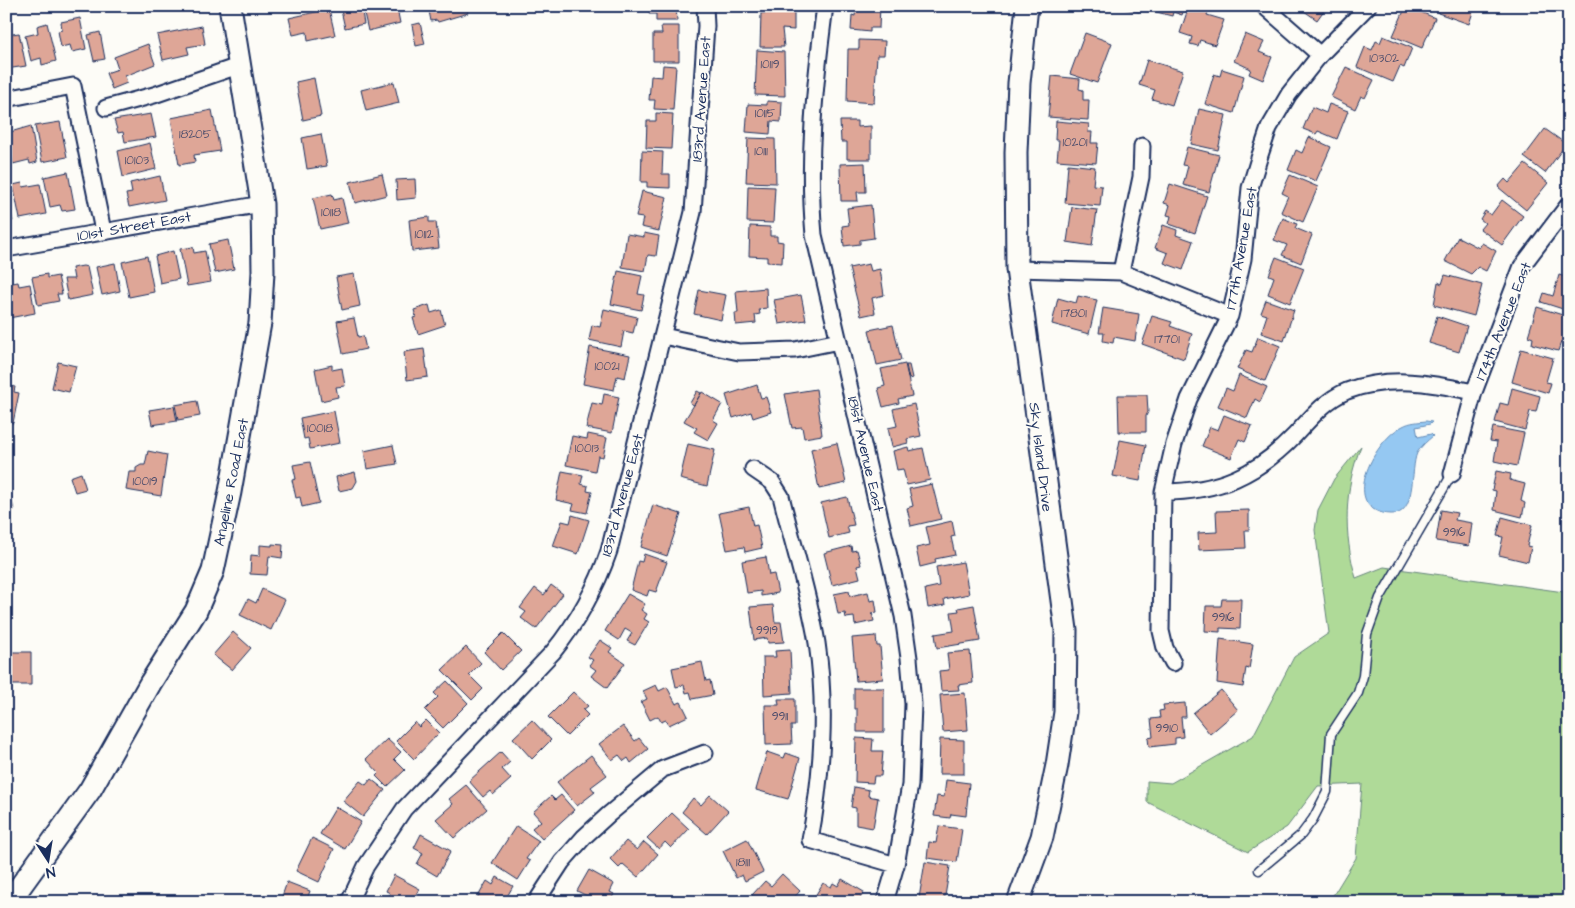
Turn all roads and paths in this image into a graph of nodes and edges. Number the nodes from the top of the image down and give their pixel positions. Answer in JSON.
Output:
{"nodes":[{"id":1,"x":230,"y":6,"type":"edge"},
{"id":2,"x":705,"y":6,"type":"edge"},
{"id":3,"x":825,"y":6,"type":"edge"},
{"id":4,"x":1027,"y":6,"type":"edge"},
{"id":5,"x":1264,"y":6,"type":"edge"},
{"id":6,"x":1368,"y":6,"type":"edge"},
{"id":7,"x":1320,"y":55,"type":"junction"},
{"id":8,"x":241,"y":66,"type":"junction"},
{"id":9,"x":6,"y":99,"type":"edge"},
{"id":10,"x":106,"y":108,"type":"dead end"},
{"id":11,"x":1142,"y":146,"type":"dead end"},
{"id":12,"x":262,"y":204,"type":"junction"},
{"id":13,"x":1569,"y":204,"type":"edge"},
{"id":14,"x":103,"y":231,"type":"junction"},
{"id":15,"x":6,"y":249,"type":"edge"},
{"id":16,"x":1017,"y":269,"type":"junction"},
{"id":17,"x":1121,"y":272,"type":"junction"},
{"id":18,"x":1230,"y":316,"type":"junction"},
{"id":19,"x":663,"y":336,"type":"junction"},
{"id":20,"x":839,"y":341,"type":"junction"},
{"id":21,"x":1474,"y":392,"type":"junction"},
{"id":22,"x":753,"y":469,"type":"dead end"},
{"id":23,"x":1452,"y":474,"type":"joint"},
{"id":24,"x":1163,"y":492,"type":"junction"},
{"id":25,"x":1173,"y":664,"type":"dead end"},
{"id":26,"x":705,"y":753,"type":"dead end"},
{"id":27,"x":896,"y":865,"type":"junction"},
{"id":28,"x":1259,"y":870,"type":"dead end"},
{"id":29,"x":9,"y":902,"type":"edge"},
{"id":30,"x":350,"y":902,"type":"edge"},
{"id":31,"x":536,"y":902,"type":"edge"},
{"id":32,"x":885,"y":902,"type":"edge"},
{"id":33,"x":1018,"y":902,"type":"edge"}],
"edges":[{"from":1,"to":8,"type":"street","name":"Angeline Road East"},
{"from":2,"to":19,"type":"street","name":"183rd Avenue East"},
{"from":3,"to":20,"type":"street","name":"181st Avenue East"},
{"from":4,"to":16,"type":"street","name":"Sky Island Drive"},
{"from":5,"to":7,"type":"street"},
{"from":6,"to":7,"type":"street","name":"177th Avenue East"},
{"from":7,"to":18,"type":"street","name":"177th Avenue East"},
{"from":8,"to":10,"type":"street"},
{"from":8,"to":12,"type":"street","name":"Angeline Road East"},
{"from":9,"to":14,"type":"street"},
{"from":11,"to":17,"type":"street"},
{"from":12,"to":14,"type":"street","name":"101st Street East"},
{"from":12,"to":29,"type":"street","name":"Angeline Road East"},
{"from":13,"to":21,"type":"street","name":"174th Avenue East"},
{"from":14,"to":15,"type":"street","name":"101st Street East"},
{"from":16,"to":17,"type":"street"},
{"from":16,"to":33,"type":"street","name":"Sky Island Drive"},
{"from":17,"to":18,"type":"street"},
{"from":18,"to":24,"type":"street","name":"177th Avenue East"},
{"from":19,"to":20,"type":"street"},
{"from":19,"to":30,"type":"street","name":"183rd Avenue East"},
{"from":20,"to":27,"type":"street","name":"181st Avenue East"},
{"from":21,"to":23,"type":"street","name":"174th Avenue East"},
{"from":21,"to":24,"type":"street"},
{"from":22,"to":27,"type":"street"},
{"from":23,"to":28,"type":"lane"},
{"from":24,"to":25,"type":"street","name":"177th Avenue East"},
{"from":26,"to":31,"type":"street"},
{"from":27,"to":32,"type":"street","name":"181st Avenue East"}]}
